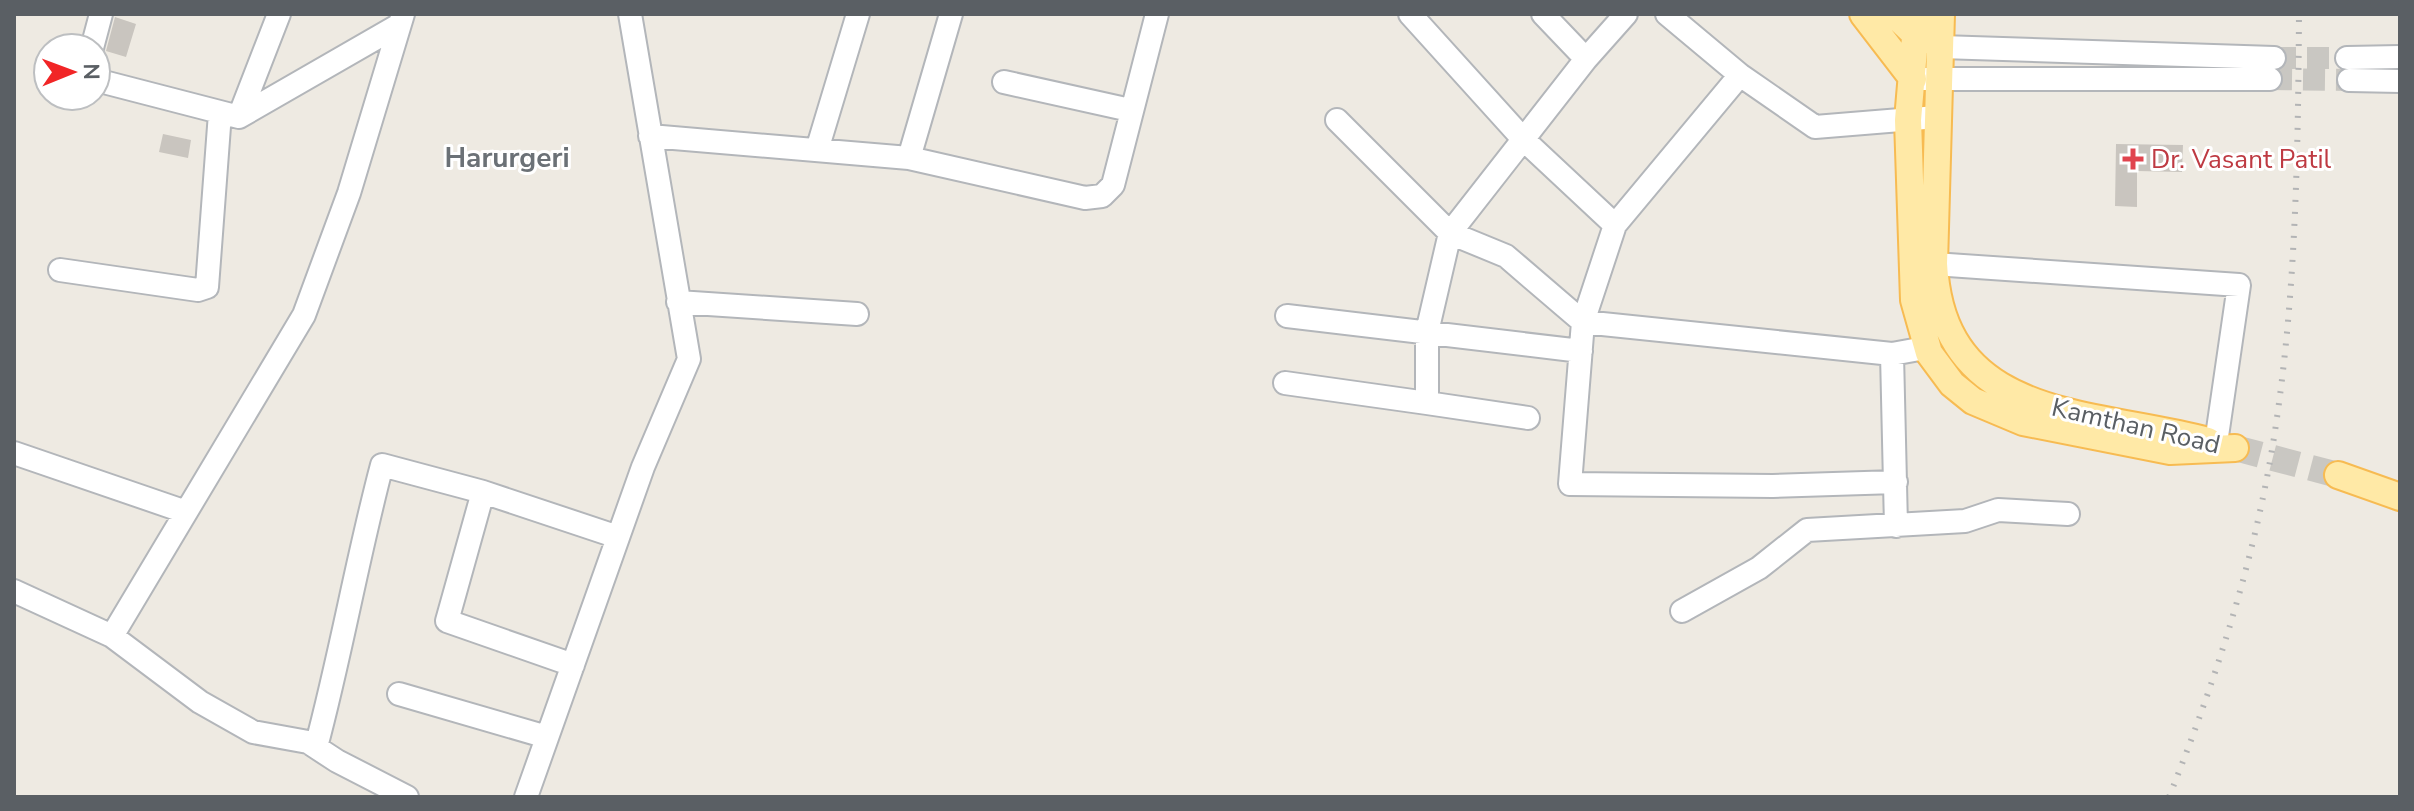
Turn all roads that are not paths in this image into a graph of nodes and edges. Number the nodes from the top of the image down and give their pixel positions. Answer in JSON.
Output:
{"nodes":[{"id":1,"x":279,"y":14,"type":"edge"},
{"id":2,"x":630,"y":14,"type":"edge"},
{"id":3,"x":858,"y":14,"type":"edge"},
{"id":4,"x":951,"y":14,"type":"edge"},
{"id":5,"x":1157,"y":14,"type":"edge"},
{"id":6,"x":1410,"y":14,"type":"edge"},
{"id":7,"x":1543,"y":14,"type":"edge"},
{"id":8,"x":1626,"y":14,"type":"edge"},
{"id":9,"x":1667,"y":14,"type":"edge"},
{"id":10,"x":1863,"y":14,"type":"edge"},
{"id":11,"x":1941,"y":14,"type":"edge"},
{"id":12,"x":401,"y":19,"type":"edge"},
{"id":13,"x":1906,"y":20,"type":"edge"},
{"id":14,"x":1941,"y":47,"type":"junction"},
{"id":15,"x":2400,"y":57,"type":"edge"},
{"id":16,"x":1586,"y":59,"type":"junction"},
{"id":17,"x":1740,"y":75,"type":"junction"},
{"id":18,"x":1926,"y":80,"type":"junction"},
{"id":19,"x":2400,"y":81,"type":"edge"},
{"id":20,"x":1004,"y":82,"type":"dead end"},
{"id":21,"x":112,"y":84,"type":"edge"},
{"id":22,"x":1130,"y":110,"type":"junction"},
{"id":23,"x":229,"y":115,"type":"junction"},
{"id":24,"x":1937,"y":117,"type":"junction"},
{"id":25,"x":1337,"y":120,"type":"dead end"},
{"id":26,"x":1908,"y":120,"type":"junction"},
{"id":27,"x":650,"y":136,"type":"junction"},
{"id":28,"x":1524,"y":140,"type":"junction"},
{"id":29,"x":817,"y":150,"type":"junction"},
{"id":30,"x":909,"y":158,"type":"junction"},
{"id":31,"x":1615,"y":225,"type":"junction"},
{"id":32,"x":1450,"y":233,"type":"junction"},
{"id":33,"x":1934,"y":264,"type":"junction"},
{"id":34,"x":60,"y":270,"type":"dead end"},
{"id":35,"x":678,"y":302,"type":"junction"},
{"id":36,"x":1928,"y":308,"type":"junction"},
{"id":37,"x":857,"y":314,"type":"dead end"},
{"id":38,"x":1287,"y":316,"type":"dead end"},
{"id":39,"x":1583,"y":322,"type":"junction"},
{"id":40,"x":1427,"y":332,"type":"junction"},
{"id":41,"x":1925,"y":348,"type":"junction"},
{"id":42,"x":1581,"y":351,"type":"junction"},
{"id":43,"x":1892,"y":354,"type":"junction"},
{"id":44,"x":1285,"y":383,"type":"dead end"},
{"id":45,"x":1427,"y":403,"type":"junction"},
{"id":46,"x":1528,"y":418,"type":"dead end"},
{"id":47,"x":2216,"y":443,"type":"junction"},
{"id":48,"x":14,"y":453,"type":"edge"},
{"id":49,"x":2400,"y":477,"type":"edge"},
{"id":50,"x":1896,"y":482,"type":"junction"},
{"id":51,"x":483,"y":492,"type":"junction"},
{"id":52,"x":2400,"y":497,"type":"edge"},
{"id":53,"x":186,"y":512,"type":"junction"},
{"id":54,"x":2068,"y":514,"type":"dead end"},
{"id":55,"x":1896,"y":526,"type":"junction"},
{"id":56,"x":618,"y":537,"type":"junction"},
{"id":57,"x":14,"y":591,"type":"edge"},
{"id":58,"x":1682,"y":611,"type":"dead end"},
{"id":59,"x":112,"y":636,"type":"junction"},
{"id":60,"x":573,"y":665,"type":"junction"},
{"id":61,"x":399,"y":694,"type":"dead end"},
{"id":62,"x":547,"y":737,"type":"junction"},
{"id":63,"x":316,"y":747,"type":"junction"},
{"id":64,"x":407,"y":797,"type":"edge"},
{"id":65,"x":526,"y":797,"type":"edge"}],
"edges":[{"from":1,"to":23,"type":"street"},
{"from":2,"to":27,"type":"street"},
{"from":3,"to":29,"type":"street"},
{"from":4,"to":30,"type":"street"},
{"from":5,"to":22,"type":"street"},
{"from":6,"to":28,"type":"street"},
{"from":7,"to":16,"type":"street"},
{"from":8,"to":16,"type":"street"},
{"from":9,"to":17,"type":"street"},
{"from":10,"to":18,"type":"main road"},
{"from":11,"to":14,"type":"main road","name":"Kamthan Road"},
{"from":12,"to":23,"type":"street"},
{"from":12,"to":53,"type":"street"},
{"from":13,"to":14,"type":"main road"},
{"from":13,"to":18,"type":"main road","name":"Kamthan Road"},
{"from":14,"to":18,"type":"main road","name":"Kamthan Road"},
{"from":14,"to":18,"type":"street"},
{"from":15,"to":19,"type":"street"},
{"from":16,"to":28,"type":"street"},
{"from":17,"to":26,"type":"street"},
{"from":17,"to":31,"type":"street"},
{"from":18,"to":24,"type":"main road","name":"Kamthan Road"},
{"from":18,"to":26,"type":"main road","name":"Kamthan Road"},
{"from":20,"to":22,"type":"street"},
{"from":21,"to":23,"type":"street"},
{"from":22,"to":30,"type":"street"},
{"from":23,"to":34,"type":"street"},
{"from":24,"to":26,"type":"street"},
{"from":24,"to":33,"type":"main road","name":"Kamthan Road"},
{"from":25,"to":32,"type":"street"},
{"from":26,"to":36,"type":"main road","name":"Kamthan Road"},
{"from":27,"to":29,"type":"street"},
{"from":27,"to":35,"type":"street"},
{"from":28,"to":31,"type":"street"},
{"from":28,"to":32,"type":"street"},
{"from":29,"to":30,"type":"street"},
{"from":31,"to":39,"type":"street"},
{"from":32,"to":39,"type":"street"},
{"from":32,"to":40,"type":"street"},
{"from":33,"to":36,"type":"main road","name":"Kamthan Road"},
{"from":33,"to":47,"type":"street"},
{"from":35,"to":37,"type":"street"},
{"from":35,"to":56,"type":"street"},
{"from":36,"to":41,"type":"main road","name":"Kamthan Road"},
{"from":36,"to":47,"type":"main road","name":"Kamthan Road"},
{"from":38,"to":40,"type":"street"},
{"from":39,"to":42,"type":"street"},
{"from":39,"to":43,"type":"street"},
{"from":40,"to":42,"type":"street"},
{"from":40,"to":45,"type":"street"},
{"from":41,"to":43,"type":"street"},
{"from":41,"to":47,"type":"main road","name":"Kamthan Road"},
{"from":42,"to":50,"type":"street"},
{"from":43,"to":50,"type":"street"},
{"from":44,"to":45,"type":"street"},
{"from":45,"to":46,"type":"street"},
{"from":48,"to":53,"type":"street"},
{"from":49,"to":52,"type":"main road"},
{"from":50,"to":55,"type":"street"},
{"from":51,"to":56,"type":"street"},
{"from":51,"to":60,"type":"street"},
{"from":51,"to":63,"type":"street"},
{"from":53,"to":59,"type":"street"},
{"from":54,"to":55,"type":"street"},
{"from":55,"to":58,"type":"street"},
{"from":56,"to":60,"type":"street"},
{"from":57,"to":59,"type":"street"},
{"from":59,"to":63,"type":"street"},
{"from":60,"to":62,"type":"street"},
{"from":61,"to":62,"type":"street"},
{"from":62,"to":65,"type":"street"},
{"from":63,"to":64,"type":"street"}]}
